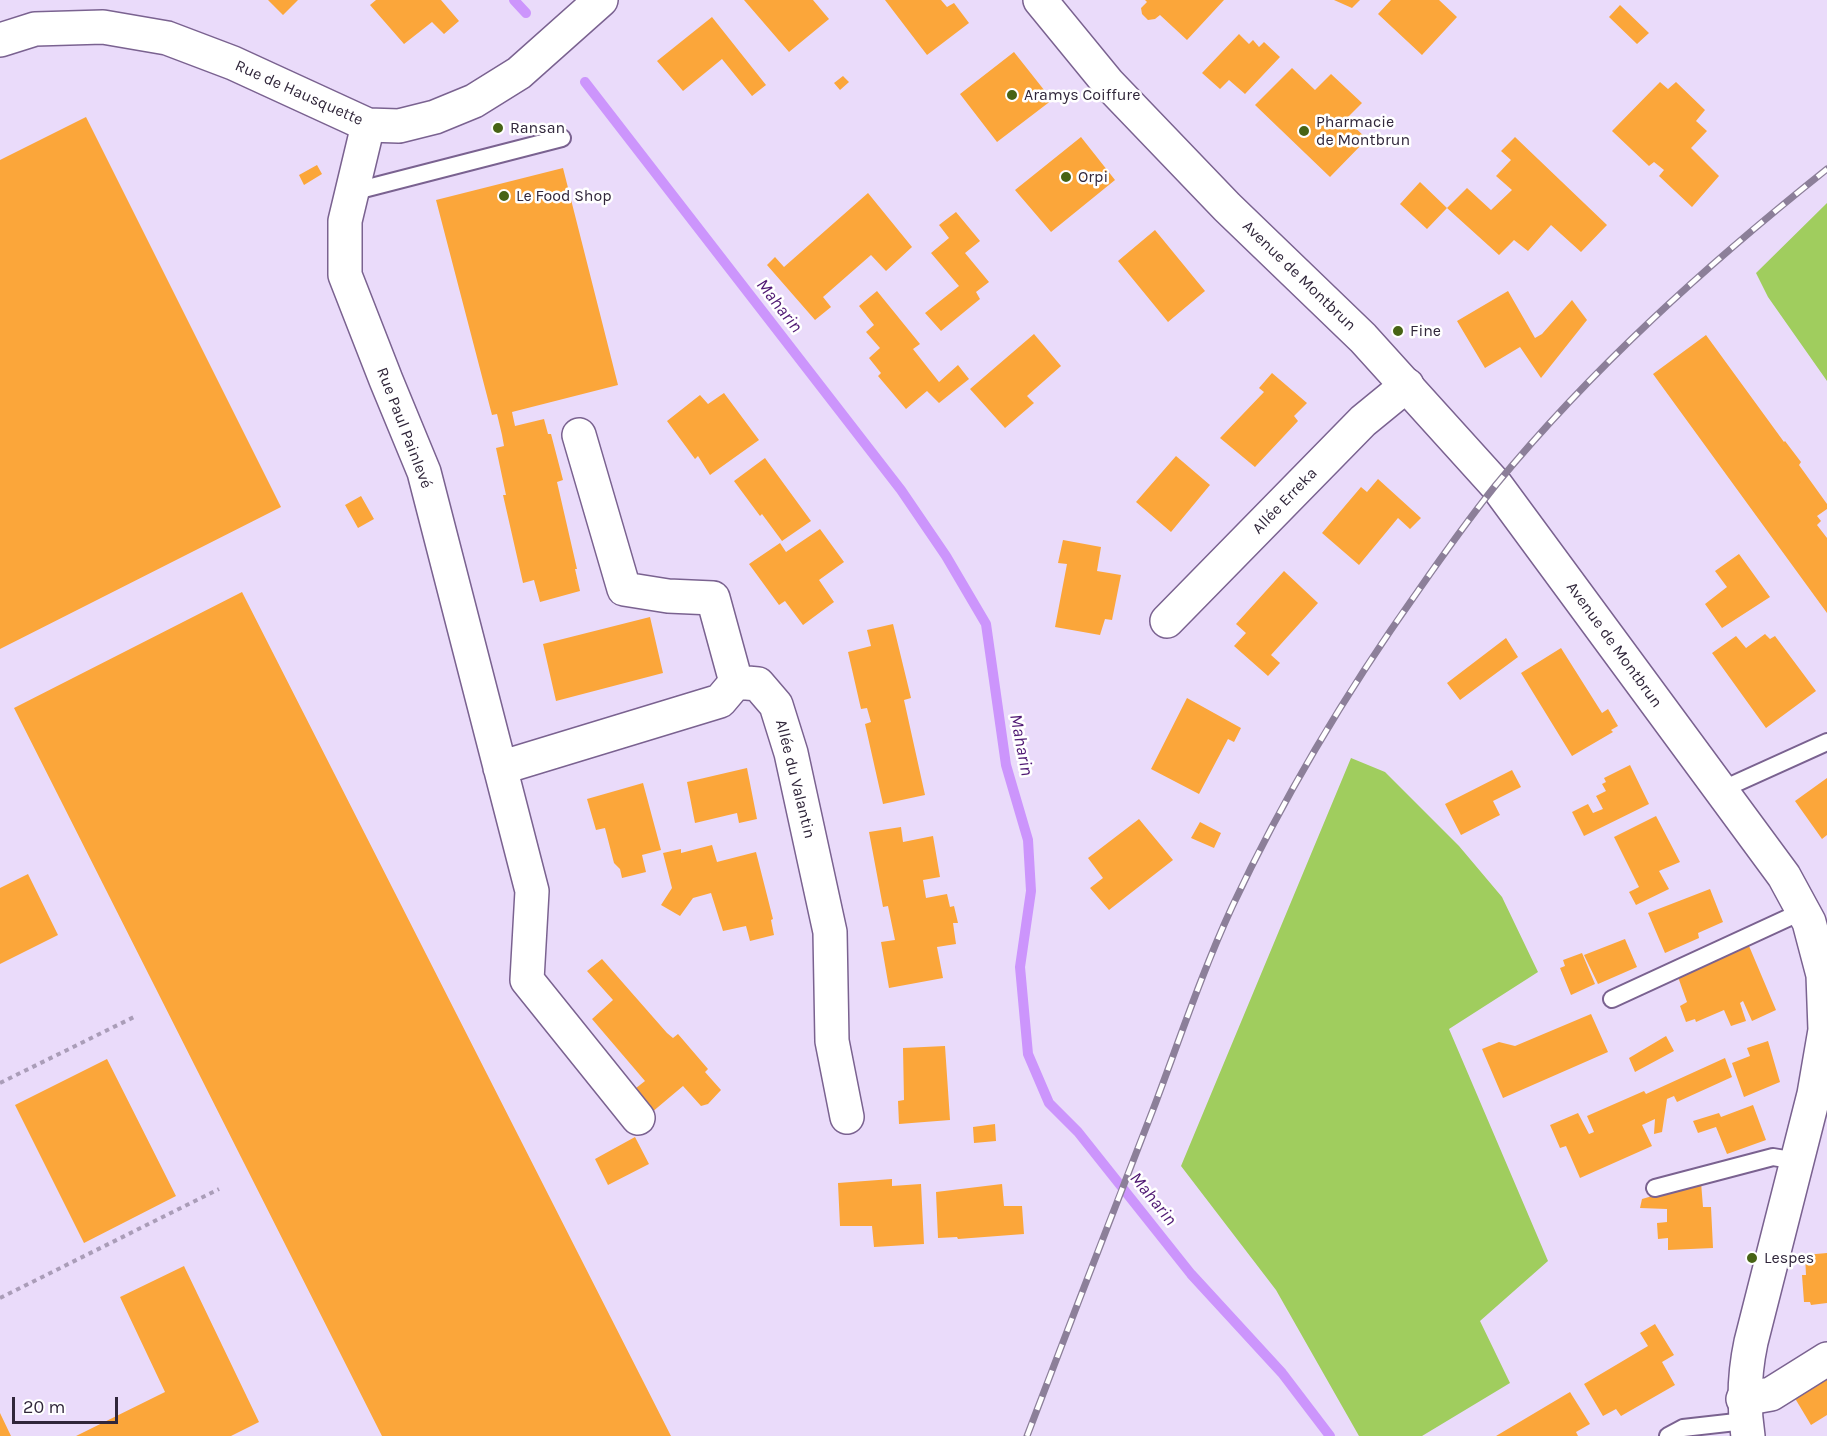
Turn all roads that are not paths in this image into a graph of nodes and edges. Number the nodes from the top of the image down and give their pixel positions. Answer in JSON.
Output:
{"nodes":[{"id":1,"x":600,"y":0,"type":"edge"},
{"id":2,"x":1040,"y":0,"type":"edge"},
{"id":3,"x":0,"y":40,"type":"edge"},
{"id":4,"x":368,"y":125,"type":"junction"},
{"id":5,"x":562,"y":138,"type":"dead end"},
{"id":6,"x":352,"y":192,"type":"junction"},
{"id":7,"x":1407,"y":385,"type":"junction"},
{"id":8,"x":579,"y":435,"type":"dead end"},
{"id":9,"x":1167,"y":621,"type":"dead end"},
{"id":10,"x":736,"y":682,"type":"junction"},
{"id":11,"x":1827,"y":742,"type":"edge"},
{"id":12,"x":500,"y":768,"type":"junction"},
{"id":13,"x":1721,"y":790,"type":"junction"},
{"id":14,"x":1803,"y":911,"type":"junction"},
{"id":15,"x":1612,"y":999,"type":"dead end"},
{"id":16,"x":847,"y":1117,"type":"dead end"},
{"id":17,"x":638,"y":1118,"type":"dead end"},
{"id":18,"x":1797,"y":1161,"type":"junction"},
{"id":19,"x":1655,"y":1188,"type":"dead end"},
{"id":20,"x":1827,"y":1359,"type":"edge"},
{"id":21,"x":1745,"y":1419,"type":"edge"},
{"id":22,"x":1668,"y":1436,"type":"edge"}],
"edges":[{"from":1,"to":4,"type":"street","name":"Rue de Hausquette"},
{"from":2,"to":7,"type":"street","name":"Avenue de Montbrun"},
{"from":3,"to":4,"type":"street","name":"Rue de Hausquette"},
{"from":4,"to":6,"type":"street","name":"Rue Paul Painlevé"},
{"from":5,"to":6,"type":"lane"},
{"from":6,"to":12,"type":"street","name":"Rue Paul Painlevé"},
{"from":7,"to":9,"type":"street","name":"Allée Erreka"},
{"from":7,"to":13,"type":"street","name":"Avenue de Montbrun"},
{"from":8,"to":10,"type":"street"},
{"from":10,"to":12,"type":"street"},
{"from":10,"to":16,"type":"street","name":"Allée du Valantin"},
{"from":11,"to":13,"type":"lane"},
{"from":12,"to":17,"type":"street","name":"Rue Paul Painlevé"},
{"from":13,"to":14,"type":"street","name":"Avenue de Montbrun"},
{"from":14,"to":15,"type":"lane"},
{"from":14,"to":18,"type":"street","name":"Avenue de Montbrun"},
{"from":18,"to":19,"type":"lane"},
{"from":18,"to":21,"type":"street","name":"Avenue de Montbrun"},
{"from":20,"to":21,"type":"street"},
{"from":21,"to":22,"type":"lane"}]}
